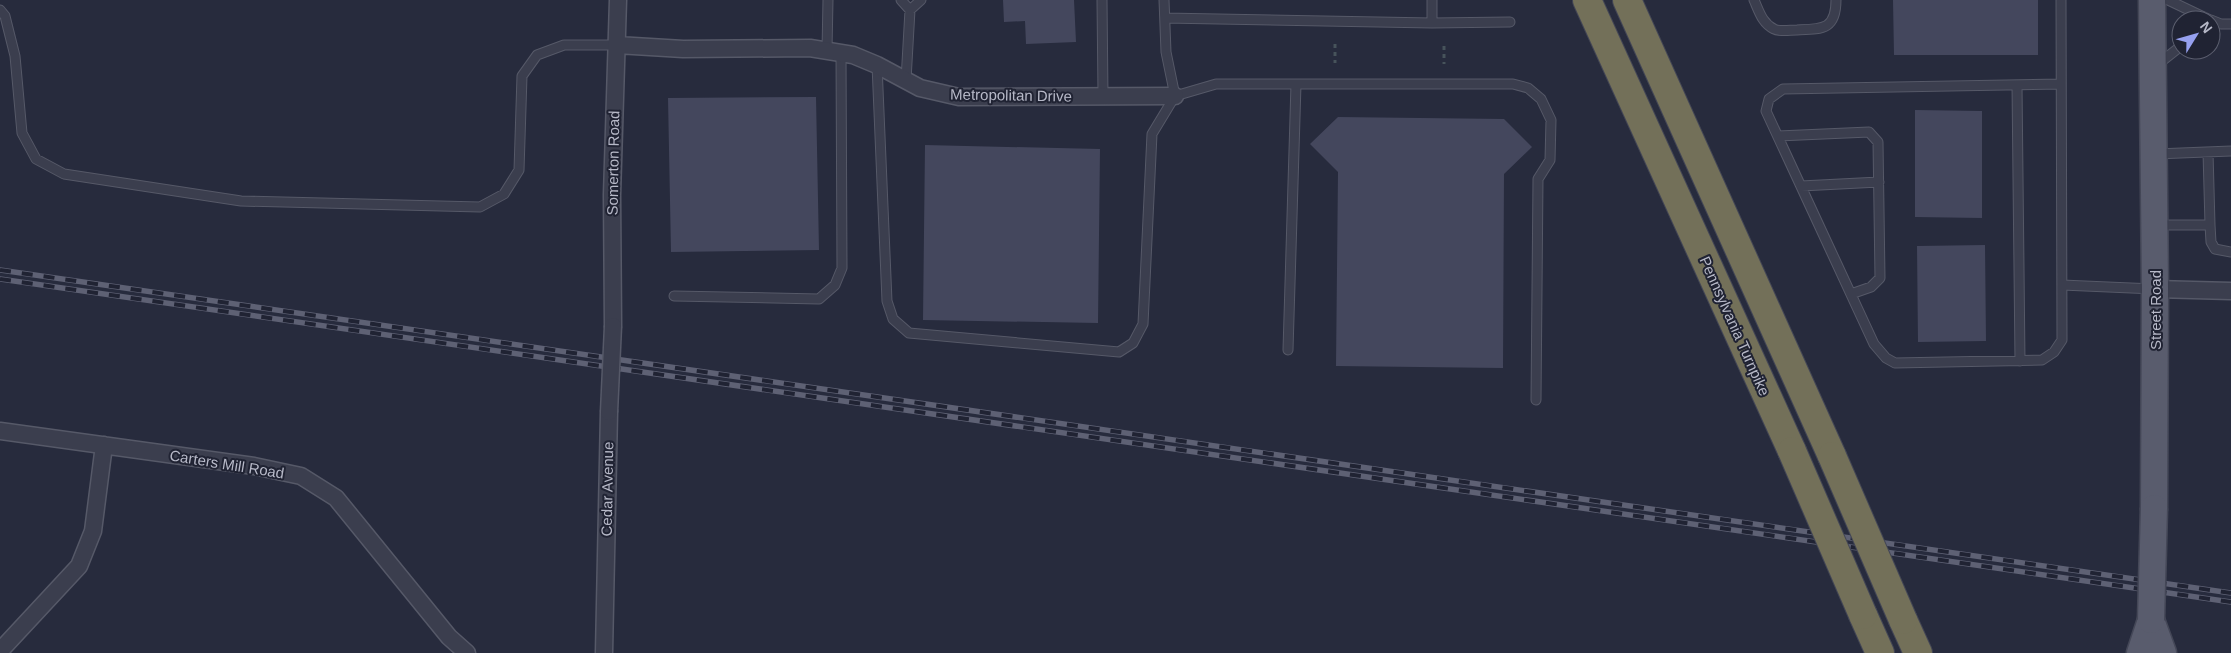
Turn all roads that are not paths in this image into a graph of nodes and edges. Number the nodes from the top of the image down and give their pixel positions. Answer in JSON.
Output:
{"nodes":[{"id":1,"x":618,"y":0,"type":"edge"},
{"id":2,"x":828,"y":0,"type":"edge"},
{"id":3,"x":901,"y":0,"type":"edge"},
{"id":4,"x":921,"y":0,"type":"edge"},
{"id":5,"x":1102,"y":0,"type":"edge"},
{"id":6,"x":1164,"y":0,"type":"edge"},
{"id":7,"x":1432,"y":0,"type":"edge"},
{"id":8,"x":1587,"y":0,"type":"edge"},
{"id":9,"x":1627,"y":0,"type":"edge"},
{"id":10,"x":1754,"y":0,"type":"edge"},
{"id":11,"x":1836,"y":0,"type":"edge"},
{"id":12,"x":2061,"y":0,"type":"edge"},
{"id":13,"x":2152,"y":0,"type":"edge"},
{"id":14,"x":2168,"y":0,"type":"edge"},
{"id":15,"x":0,"y":10,"type":"edge"},
{"id":16,"x":910,"y":10,"type":"junction"},
{"id":17,"x":2189,"y":10,"type":"edge"},
{"id":18,"x":1164,"y":18,"type":"junction"},
{"id":19,"x":1510,"y":22,"type":"dead end"},
{"id":20,"x":1432,"y":23,"type":"junction"},
{"id":21,"x":2221,"y":24,"type":"edge"},
{"id":22,"x":2231,"y":24,"type":"edge"},
{"id":23,"x":618,"y":45,"type":"junction"},
{"id":24,"x":834,"y":51,"type":"junction"},
{"id":25,"x":2171,"y":54,"type":"edge"},
{"id":26,"x":877,"y":65,"type":"junction"},
{"id":27,"x":2153,"y":68,"type":"junction"},
{"id":28,"x":906,"y":80,"type":"junction"},
{"id":29,"x":1296,"y":84,"type":"junction"},
{"id":30,"x":2061,"y":84,"type":"junction"},
{"id":31,"x":2017,"y":85,"type":"junction"},
{"id":32,"x":1103,"y":95,"type":"junction"},
{"id":33,"x":1174,"y":96,"type":"junction"},
{"id":34,"x":1778,"y":136,"type":"junction"},
{"id":35,"x":2231,"y":151,"type":"edge"},
{"id":36,"x":2208,"y":152,"type":"junction"},
{"id":37,"x":2154,"y":154,"type":"junction"},
{"id":38,"x":1879,"y":182,"type":"junction"},
{"id":39,"x":1801,"y":186,"type":"junction"},
{"id":40,"x":2210,"y":225,"type":"junction"},
{"id":41,"x":2155,"y":226,"type":"junction"},
{"id":42,"x":2231,"y":252,"type":"edge"},
{"id":43,"x":2062,"y":285,"type":"junction"},
{"id":44,"x":2156,"y":289,"type":"junction"},
{"id":45,"x":2231,"y":291,"type":"edge"},
{"id":46,"x":1851,"y":294,"type":"junction"},
{"id":47,"x":674,"y":296,"type":"dead end"},
{"id":48,"x":613,"y":326,"type":"joint"},
{"id":49,"x":1288,"y":350,"type":"dead end"},
{"id":50,"x":2020,"y":361,"type":"junction"},
{"id":51,"x":1536,"y":400,"type":"dead end"},
{"id":52,"x":0,"y":431,"type":"edge"},
{"id":53,"x":104,"y":445,"type":"junction"},
{"id":54,"x":2151,"y":620,"type":"junction"},
{"id":55,"x":0,"y":652,"type":"edge"},
{"id":56,"x":467,"y":653,"type":"edge"},
{"id":57,"x":604,"y":653,"type":"edge"},
{"id":58,"x":1880,"y":653,"type":"edge"},
{"id":59,"x":1918,"y":653,"type":"edge"},
{"id":60,"x":2140,"y":653,"type":"edge"},
{"id":61,"x":2163,"y":653,"type":"edge"}],
"edges":[{"from":1,"to":23,"type":"street","name":"Somerton Road"},
{"from":2,"to":24,"type":"lane"},
{"from":3,"to":16,"type":"lane"},
{"from":4,"to":16,"type":"lane"},
{"from":5,"to":32,"type":"lane"},
{"from":6,"to":18,"type":"lane"},
{"from":7,"to":20,"type":"lane"},
{"from":8,"to":58,"type":"highway","name":"Pennsylvania Turnpike","bridge":true},
{"from":9,"to":59,"type":"highway","bridge":true},
{"from":10,"to":11,"type":"lane"},
{"from":12,"to":30,"type":"lane"},
{"from":13,"to":27,"type":"main road","name":"Street Road"},
{"from":14,"to":17,"type":"lane"},
{"from":15,"to":23,"type":"lane"},
{"from":16,"to":28,"type":"lane"},
{"from":18,"to":20,"type":"lane"},
{"from":18,"to":33,"type":"lane"},
{"from":19,"to":20,"type":"lane"},
{"from":21,"to":22,"type":"lane"},
{"from":23,"to":24,"type":"street","name":"Metropolitan Drive"},
{"from":23,"to":48,"type":"street","name":"Somerton Road"},
{"from":24,"to":26,"type":"street","name":"Metropolitan Drive"},
{"from":24,"to":47,"type":"lane"},
{"from":25,"to":27,"type":"lane"},
{"from":26,"to":28,"type":"street","name":"Metropolitan Drive"},
{"from":26,"to":33,"type":"lane"},
{"from":27,"to":37,"type":"main road","name":"Street Road"},
{"from":28,"to":32,"type":"street","name":"Metropolitan Drive"},
{"from":29,"to":33,"type":"lane"},
{"from":29,"to":49,"type":"lane"},
{"from":29,"to":51,"type":"lane"},
{"from":30,"to":31,"type":"lane"},
{"from":30,"to":43,"type":"lane"},
{"from":31,"to":34,"type":"lane"},
{"from":31,"to":50,"type":"lane"},
{"from":32,"to":33,"type":"street","name":"Metropolitan Drive"},
{"from":34,"to":38,"type":"lane"},
{"from":34,"to":39,"type":"lane"},
{"from":35,"to":36,"type":"lane"},
{"from":36,"to":37,"type":"lane"},
{"from":36,"to":40,"type":"lane"},
{"from":37,"to":41,"type":"main road","name":"Street Road"},
{"from":38,"to":39,"type":"lane"},
{"from":38,"to":46,"type":"lane"},
{"from":39,"to":46,"type":"lane"},
{"from":40,"to":41,"type":"lane"},
{"from":40,"to":42,"type":"lane"},
{"from":41,"to":44,"type":"main road","name":"Street Road"},
{"from":43,"to":44,"type":"lane"},
{"from":43,"to":50,"type":"lane"},
{"from":44,"to":45,"type":"street"},
{"from":44,"to":54,"type":"main road","name":"Street Road","bridge":true},
{"from":46,"to":50,"type":"lane"},
{"from":48,"to":57,"type":"street","name":"Cedar Avenue","bridge":true},
{"from":52,"to":53,"type":"street","name":"Carters Mill Road"},
{"from":53,"to":55,"type":"street"},
{"from":53,"to":56,"type":"street","name":"Carters Mill Road"},
{"from":54,"to":60,"type":"main road","name":"Street Road"},
{"from":54,"to":61,"type":"main road","name":"Street Road"}]}
